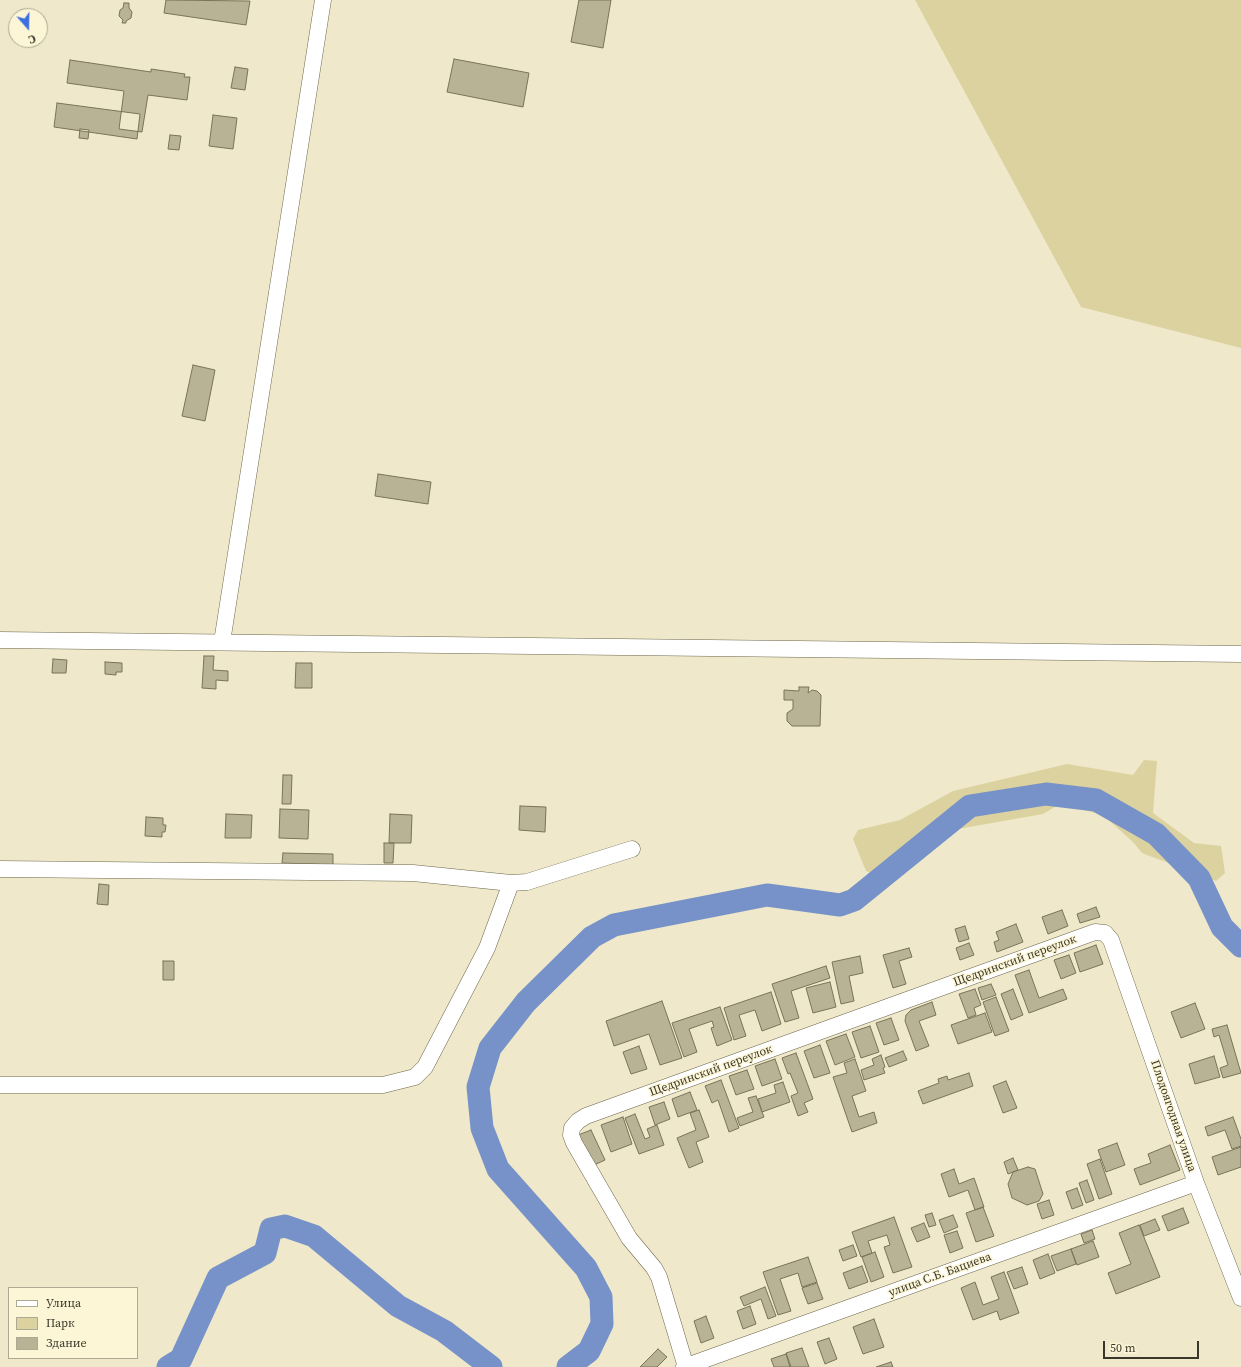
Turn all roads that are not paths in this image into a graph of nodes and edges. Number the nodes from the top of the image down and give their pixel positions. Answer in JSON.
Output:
{"nodes":[{"id":1,"x":323,"y":0,"type":"edge"},
{"id":2,"x":0,"y":640,"type":"edge"},
{"id":3,"x":222,"y":642,"type":"junction"},
{"id":4,"x":1241,"y":654,"type":"edge"},
{"id":5,"x":632,"y":849,"type":"dead end"},
{"id":6,"x":0,"y":869,"type":"edge"},
{"id":7,"x":511,"y":883,"type":"junction"},
{"id":8,"x":1105,"y":933,"type":"joint"},
{"id":9,"x":0,"y":1085,"type":"edge"},
{"id":10,"x":1196,"y":1183,"type":"junction"},
{"id":11,"x":1241,"y":1298,"type":"edge"},
{"id":12,"x":685,"y":1367,"type":"edge"}],
"edges":[{"from":1,"to":3,"type":"street"},
{"from":2,"to":3,"type":"street"},
{"from":3,"to":4,"type":"street"},
{"from":5,"to":7,"type":"street"},
{"from":6,"to":7,"type":"street"},
{"from":7,"to":9,"type":"street"},
{"from":8,"to":10,"type":"street","name":"Плодоягодная улица"},
{"from":8,"to":12,"type":"street","name":"Щедринский переулок"},
{"from":10,"to":11,"type":"street","name":"Плодоягодная улица"},
{"from":10,"to":12,"type":"street","name":"улица С.Б. Бациева"}]}
